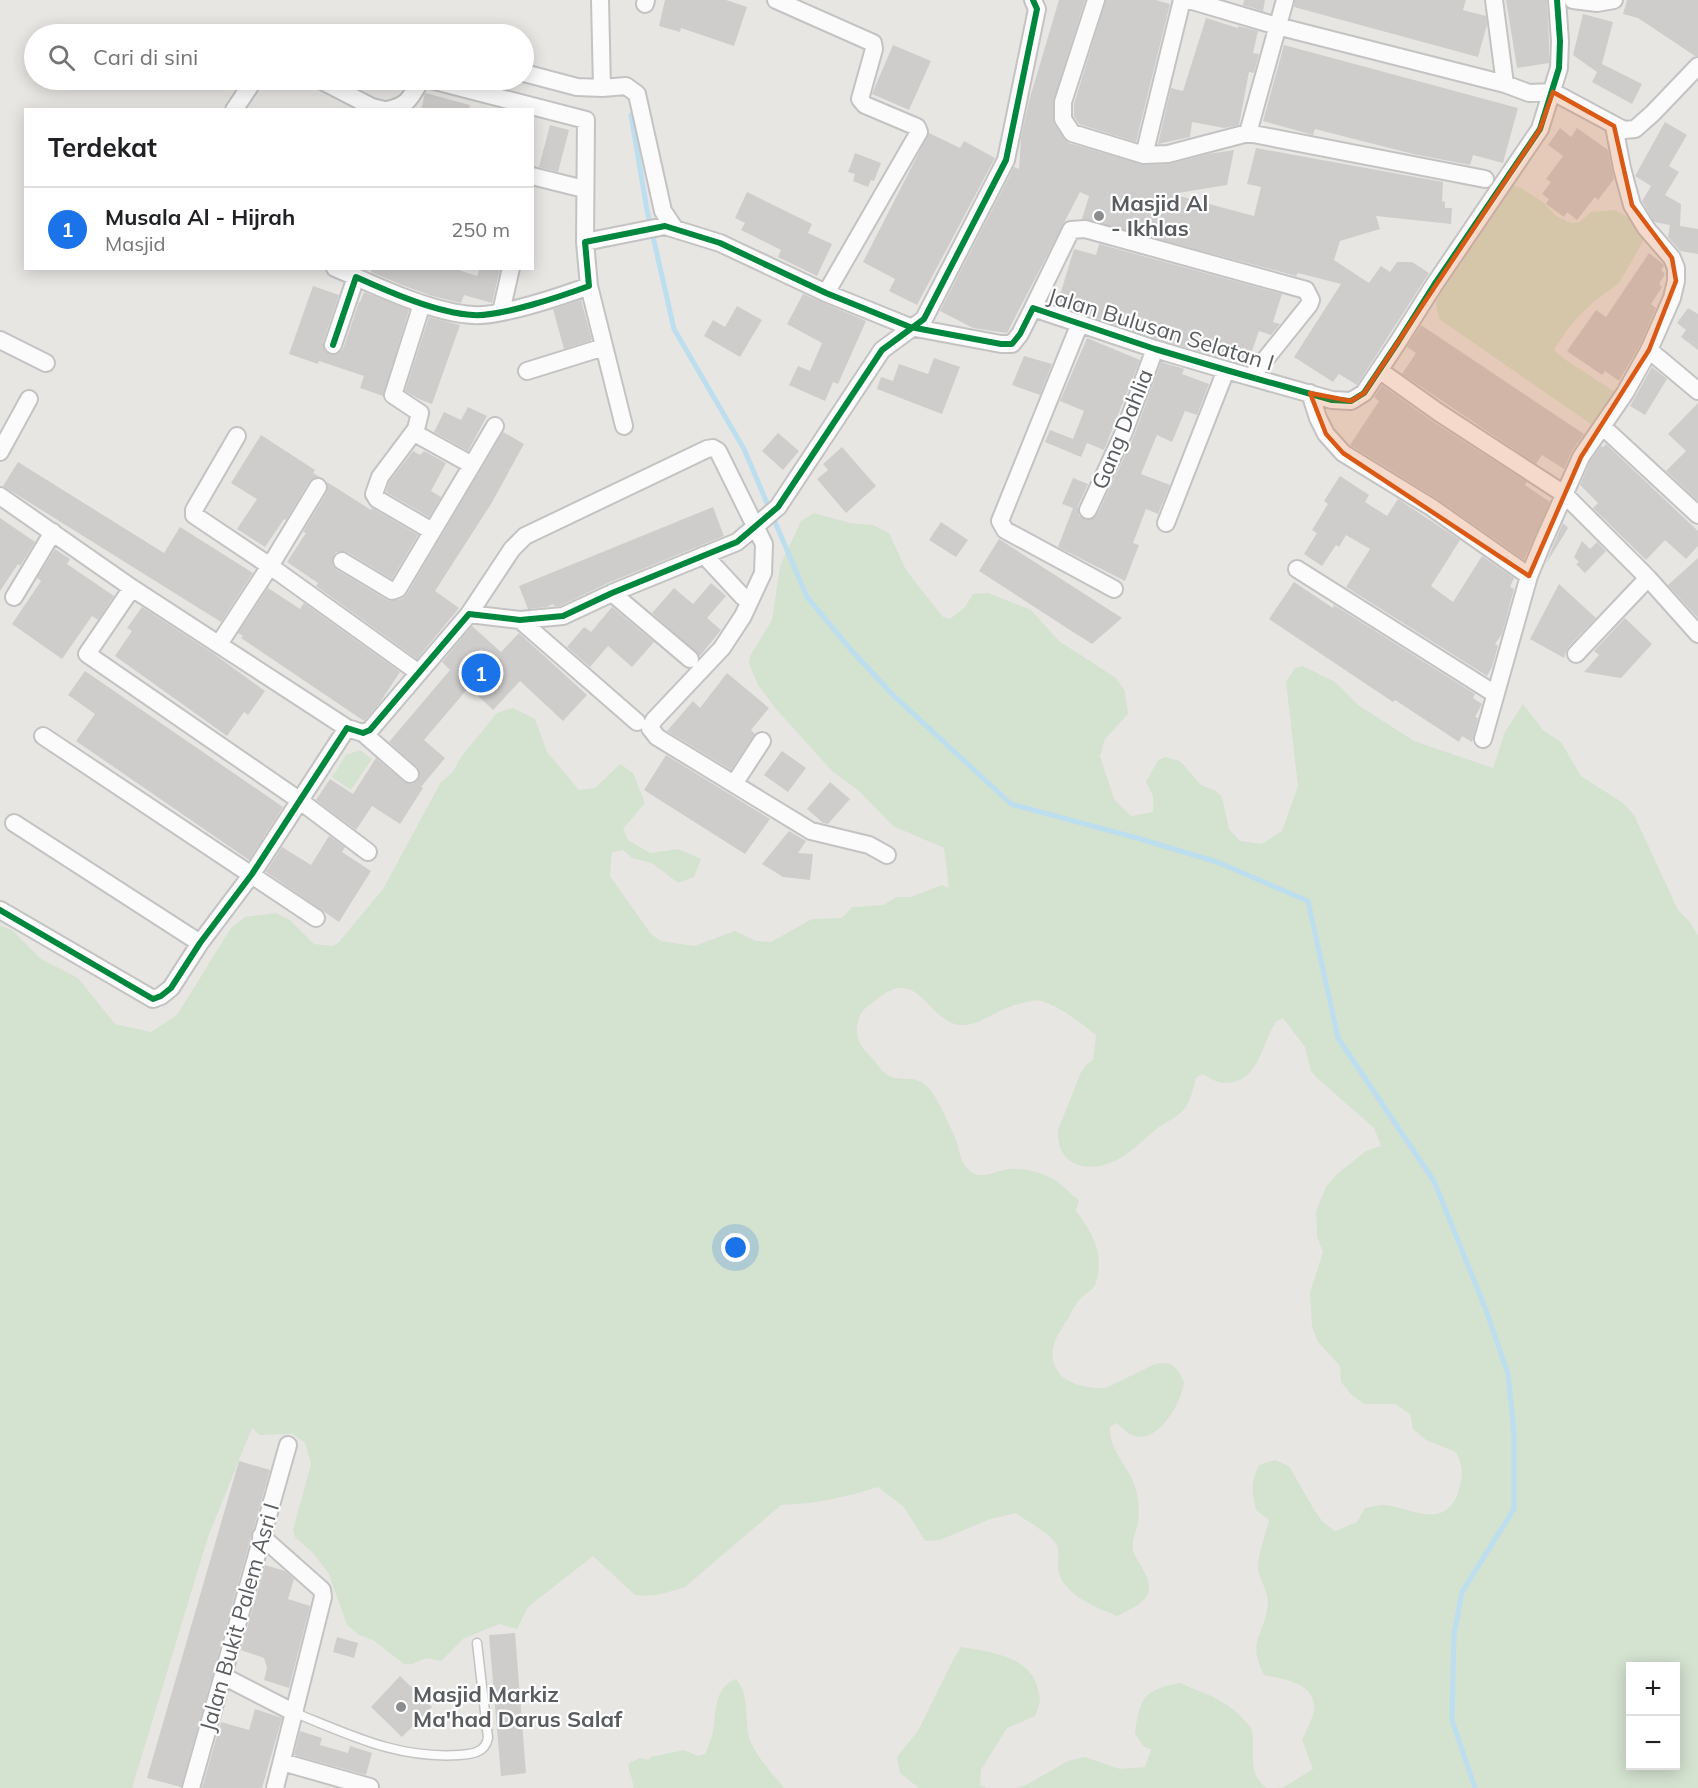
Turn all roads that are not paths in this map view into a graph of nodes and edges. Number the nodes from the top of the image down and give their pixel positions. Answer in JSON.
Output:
{"nodes":[{"id":1,"x":777,"y":0,"type":"edge"},
{"id":2,"x":1033,"y":0,"type":"edge"},
{"id":3,"x":1096,"y":0,"type":"edge"},
{"id":4,"x":1182,"y":0,"type":"edge"},
{"id":5,"x":1189,"y":0,"type":"edge"},
{"id":6,"x":1285,"y":0,"type":"edge"},
{"id":7,"x":1494,"y":0,"type":"edge"},
{"id":8,"x":1557,"y":0,"type":"edge"},
{"id":9,"x":1573,"y":0,"type":"edge"},
{"id":10,"x":1614,"y":0,"type":"edge"},
{"id":11,"x":602,"y":2,"type":"edge"},
{"id":12,"x":1277,"y":26,"type":"junction"},
{"id":13,"x":1698,"y":66,"type":"edge"},
{"id":14,"x":534,"y":76,"type":"edge"},
{"id":15,"x":1505,"y":84,"type":"junction"},
{"id":16,"x":602,"y":88,"type":"junction"},
{"id":17,"x":247,"y":90,"type":"edge"},
{"id":18,"x":339,"y":90,"type":"edge"},
{"id":19,"x":415,"y":90,"type":"edge"},
{"id":20,"x":470,"y":90,"type":"edge"},
{"id":21,"x":1553,"y":92,"type":"junction"},
{"id":22,"x":235,"y":108,"type":"edge"},
{"id":23,"x":377,"y":108,"type":"edge"},
{"id":24,"x":394,"y":108,"type":"edge"},
{"id":25,"x":1614,"y":126,"type":"junction"},
{"id":26,"x":1248,"y":133,"type":"junction"},
{"id":27,"x":1144,"y":155,"type":"junction"},
{"id":28,"x":534,"y":176,"type":"edge"},
{"id":29,"x":1485,"y":179,"type":"dead end"},
{"id":30,"x":584,"y":189,"type":"junction"},
{"id":31,"x":670,"y":227,"type":"junction"},
{"id":32,"x":585,"y":242,"type":"junction"},
{"id":33,"x":340,"y":270,"type":"edge"},
{"id":34,"x":511,"y":270,"type":"edge"},
{"id":35,"x":361,"y":279,"type":"junction"},
{"id":36,"x":589,"y":286,"type":"junction"},
{"id":37,"x":826,"y":293,"type":"junction"},
{"id":38,"x":422,"y":304,"type":"junction"},
{"id":39,"x":1034,"y":308,"type":"junction"},
{"id":40,"x":501,"y":312,"type":"junction"},
{"id":41,"x":1080,"y":323,"type":"junction"},
{"id":42,"x":910,"y":327,"type":"junction"},
{"id":43,"x":0,"y":340,"type":"edge"},
{"id":44,"x":333,"y":345,"type":"dead end"},
{"id":45,"x":604,"y":347,"type":"junction"},
{"id":46,"x":1155,"y":349,"type":"junction"},
{"id":47,"x":1649,"y":350,"type":"junction"},
{"id":48,"x":46,"y":363,"type":"dead end"},
{"id":49,"x":1226,"y":370,"type":"junction"},
{"id":50,"x":1379,"y":370,"type":"junction"},
{"id":51,"x":527,"y":371,"type":"dead end"},
{"id":52,"x":1251,"y":377,"type":"junction"},
{"id":53,"x":1698,"y":390,"type":"edge"},
{"id":54,"x":1310,"y":393,"type":"junction"},
{"id":55,"x":29,"y":399,"type":"dead end"},
{"id":56,"x":495,"y":426,"type":"dead end"},
{"id":57,"x":624,"y":426,"type":"dead end"},
{"id":58,"x":1602,"y":426,"type":"junction"},
{"id":59,"x":416,"y":429,"type":"junction"},
{"id":60,"x":237,"y":436,"type":"dead end"},
{"id":61,"x":0,"y":452,"type":"edge"},
{"id":62,"x":472,"y":465,"type":"junction"},
{"id":63,"x":318,"y":488,"type":"dead end"},
{"id":64,"x":1564,"y":494,"type":"junction"},
{"id":65,"x":0,"y":496,"type":"edge"},
{"id":66,"x":1088,"y":510,"type":"dead end"},
{"id":67,"x":1698,"y":515,"type":"edge"},
{"id":68,"x":767,"y":517,"type":"junction"},
{"id":69,"x":1166,"y":523,"type":"dead end"},
{"id":70,"x":432,"y":531,"type":"junction"},
{"id":71,"x":53,"y":532,"type":"junction"},
{"id":72,"x":704,"y":555,"type":"junction"},
{"id":73,"x":342,"y":561,"type":"dead end"},
{"id":74,"x":270,"y":566,"type":"junction"},
{"id":75,"x":1297,"y":569,"type":"dead end"},
{"id":76,"x":1529,"y":576,"type":"junction"},
{"id":77,"x":1648,"y":578,"type":"junction"},
{"id":78,"x":132,"y":588,"type":"junction"},
{"id":79,"x":1114,"y":590,"type":"dead end"},
{"id":80,"x":612,"y":593,"type":"junction"},
{"id":81,"x":14,"y":597,"type":"dead end"},
{"id":82,"x":743,"y":597,"type":"dead end"},
{"id":83,"x":469,"y":614,"type":"junction"},
{"id":84,"x":520,"y":620,"type":"junction"},
{"id":85,"x":1698,"y":634,"type":"edge"},
{"id":86,"x":219,"y":644,"type":"junction"},
{"id":87,"x":1576,"y":654,"type":"dead end"},
{"id":88,"x":690,"y":659,"type":"dead end"},
{"id":89,"x":419,"y":673,"type":"junction"},
{"id":90,"x":1495,"y":694,"type":"junction"},
{"id":91,"x":637,"y":722,"type":"dead end"},
{"id":92,"x":355,"y":730,"type":"junction"},
{"id":93,"x":43,"y":736,"type":"dead end"},
{"id":94,"x":1482,"y":739,"type":"dead end"},
{"id":95,"x":762,"y":741,"type":"dead end"},
{"id":96,"x":410,"y":774,"type":"dead end"},
{"id":97,"x":734,"y":784,"type":"junction"},
{"id":98,"x":299,"y":800,"type":"junction"},
{"id":99,"x":14,"y":823,"type":"dead end"},
{"id":100,"x":368,"y":852,"type":"dead end"},
{"id":101,"x":887,"y":855,"type":"dead end"},
{"id":102,"x":252,"y":874,"type":"junction"},
{"id":103,"x":0,"y":910,"type":"edge"},
{"id":104,"x":316,"y":918,"type":"dead end"},
{"id":105,"x":200,"y":943,"type":"junction"},
{"id":106,"x":288,"y":1445,"type":"dead end"},
{"id":107,"x":261,"y":1536,"type":"junction"},
{"id":108,"x":477,"y":1644,"type":"dead end"},
{"id":109,"x":223,"y":1676,"type":"junction"},
{"id":110,"x":296,"y":1713,"type":"junction"},
{"id":111,"x":282,"y":1762,"type":"junction"},
{"id":112,"x":370,"y":1787,"type":"edge"},
{"id":113,"x":191,"y":1788,"type":"edge"},
{"id":114,"x":275,"y":1788,"type":"edge"}],
"edges":[{"from":1,"to":37,"type":"street"},
{"from":2,"to":42,"type":"street"},
{"from":3,"to":27,"type":"street"},
{"from":4,"to":27,"type":"street"},
{"from":5,"to":12,"type":"street"},
{"from":6,"to":12,"type":"street"},
{"from":7,"to":15,"type":"street"},
{"from":8,"to":21,"type":"street","name":"Jalan Bulusan Selatan I"},
{"from":9,"to":10,"type":"street"},
{"from":11,"to":16,"type":"street"},
{"from":12,"to":15,"type":"street"},
{"from":12,"to":26,"type":"street"},
{"from":13,"to":25,"type":"street"},
{"from":14,"to":16,"type":"street"},
{"from":15,"to":21,"type":"street"},
{"from":16,"to":31,"type":"street"},
{"from":17,"to":22,"type":"street"},
{"from":18,"to":23,"type":"street"},
{"from":19,"to":24,"type":"street"},
{"from":20,"to":30,"type":"street"},
{"from":21,"to":25,"type":"street"},
{"from":21,"to":50,"type":"street","name":"Jalan Bulusan Selatan I"},
{"from":25,"to":47,"type":"street"},
{"from":26,"to":27,"type":"street"},
{"from":26,"to":29,"type":"street"},
{"from":28,"to":30,"type":"street"},
{"from":30,"to":32,"type":"street"},
{"from":31,"to":32,"type":"street","name":"Jalan Bulusan Selatan I"},
{"from":31,"to":37,"type":"street","name":"Jalan Bulusan Selatan I"},
{"from":32,"to":36,"type":"street"},
{"from":33,"to":35,"type":"street"},
{"from":34,"to":40,"type":"street"},
{"from":35,"to":38,"type":"street"},
{"from":35,"to":44,"type":"street"},
{"from":36,"to":40,"type":"street"},
{"from":36,"to":45,"type":"street"},
{"from":37,"to":42,"type":"street","name":"Jalan Bulusan Selatan I"},
{"from":38,"to":40,"type":"street"},
{"from":38,"to":59,"type":"street"},
{"from":39,"to":41,"type":"street","name":"Jalan Bulusan Selatan I"},
{"from":39,"to":42,"type":"street","name":"Jalan Bulusan Selatan I"},
{"from":39,"to":52,"type":"street"},
{"from":41,"to":46,"type":"street","name":"Jalan Bulusan Selatan I"},
{"from":41,"to":79,"type":"street"},
{"from":42,"to":68,"type":"street"},
{"from":43,"to":48,"type":"street"},
{"from":45,"to":51,"type":"street"},
{"from":45,"to":57,"type":"street"},
{"from":46,"to":49,"type":"street","name":"Jalan Bulusan Selatan I"},
{"from":46,"to":66,"type":"street","name":"Gang Dahlia"},
{"from":47,"to":53,"type":"street"},
{"from":47,"to":58,"type":"street"},
{"from":49,"to":52,"type":"street","name":"Jalan Bulusan Selatan I"},
{"from":49,"to":69,"type":"street"},
{"from":50,"to":54,"type":"street","name":"Jalan Bulusan Selatan I"},
{"from":50,"to":64,"type":"street"},
{"from":52,"to":54,"type":"street","name":"Jalan Bulusan Selatan I"},
{"from":54,"to":76,"type":"street"},
{"from":55,"to":61,"type":"street"},
{"from":56,"to":62,"type":"street"},
{"from":58,"to":64,"type":"street"},
{"from":58,"to":67,"type":"street"},
{"from":59,"to":62,"type":"street"},
{"from":59,"to":70,"type":"street"},
{"from":60,"to":74,"type":"street"},
{"from":62,"to":70,"type":"street"},
{"from":63,"to":74,"type":"street"},
{"from":64,"to":76,"type":"street"},
{"from":64,"to":77,"type":"street"},
{"from":65,"to":71,"type":"street"},
{"from":68,"to":72,"type":"street"},
{"from":68,"to":83,"type":"street"},
{"from":68,"to":97,"type":"street"},
{"from":70,"to":73,"type":"street"},
{"from":71,"to":78,"type":"street"},
{"from":71,"to":81,"type":"street"},
{"from":72,"to":80,"type":"street"},
{"from":72,"to":82,"type":"street"},
{"from":74,"to":86,"type":"street"},
{"from":74,"to":89,"type":"street"},
{"from":75,"to":90,"type":"street"},
{"from":76,"to":90,"type":"street"},
{"from":77,"to":85,"type":"street"},
{"from":77,"to":87,"type":"street"},
{"from":78,"to":86,"type":"street"},
{"from":78,"to":98,"type":"street"},
{"from":80,"to":84,"type":"street"},
{"from":80,"to":88,"type":"street"},
{"from":83,"to":84,"type":"street"},
{"from":83,"to":89,"type":"street"},
{"from":84,"to":91,"type":"street"},
{"from":86,"to":92,"type":"street"},
{"from":89,"to":92,"type":"street"},
{"from":90,"to":94,"type":"street"},
{"from":92,"to":96,"type":"street"},
{"from":92,"to":98,"type":"street"},
{"from":93,"to":102,"type":"street"},
{"from":95,"to":97,"type":"street"},
{"from":97,"to":101,"type":"street"},
{"from":98,"to":100,"type":"street"},
{"from":98,"to":102,"type":"street"},
{"from":99,"to":105,"type":"street"},
{"from":102,"to":104,"type":"street"},
{"from":102,"to":105,"type":"street"},
{"from":103,"to":105,"type":"street"},
{"from":106,"to":107,"type":"street","name":"Jalan Bukit Palem Asri I"},
{"from":107,"to":109,"type":"street","name":"Jalan Bukit Palem Asri I"},
{"from":107,"to":110,"type":"street"},
{"from":108,"to":110,"type":"lane"},
{"from":109,"to":110,"type":"street"},
{"from":109,"to":113,"type":"street","name":"Jalan Bukit Palem Asri I"},
{"from":110,"to":111,"type":"street"},
{"from":111,"to":112,"type":"street"},
{"from":111,"to":114,"type":"street"}]}
